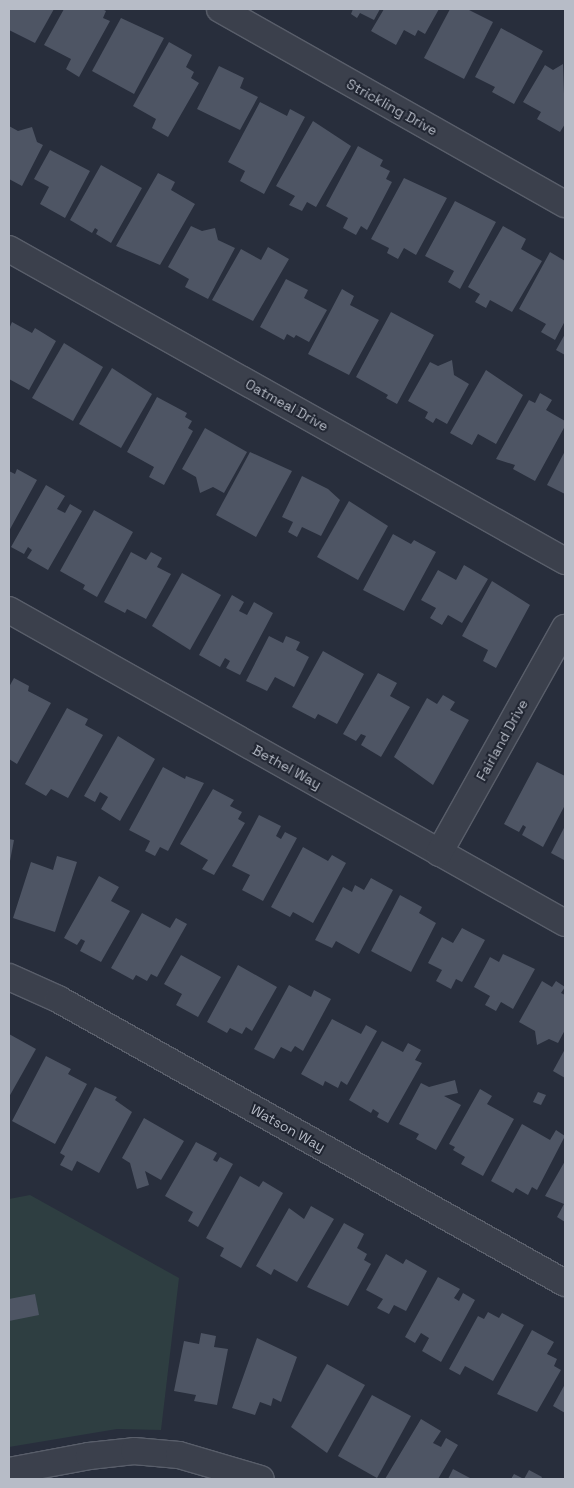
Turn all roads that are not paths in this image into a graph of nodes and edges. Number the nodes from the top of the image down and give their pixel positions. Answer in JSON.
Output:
{"nodes":[{"id":1,"x":220,"y":9,"type":"edge"},
{"id":2,"x":565,"y":204,"type":"edge"},
{"id":3,"x":9,"y":249,"type":"edge"},
{"id":4,"x":565,"y":562,"type":"edge"},
{"id":5,"x":9,"y":610,"type":"edge"},
{"id":6,"x":565,"y":628,"type":"edge"},
{"id":7,"x":439,"y":853,"type":"junction"},
{"id":8,"x":565,"y":923,"type":"edge"},
{"id":9,"x":9,"y":977,"type":"edge"},
{"id":10,"x":565,"y":1283,"type":"edge"},
{"id":11,"x":9,"y":1471,"type":"edge"},
{"id":12,"x":261,"y":1479,"type":"edge"}],
"edges":[{"from":1,"to":2,"type":"street","name":"Strickling Drive"},
{"from":3,"to":4,"type":"street","name":"Oatmeal Drive"},
{"from":5,"to":7,"type":"street","name":"Bethel Way"},
{"from":6,"to":7,"type":"street","name":"Fairland Drive"},
{"from":7,"to":8,"type":"street","name":"Bethel Way"},
{"from":9,"to":10,"type":"street","name":"Watson Way"},
{"from":11,"to":12,"type":"street"}]}
